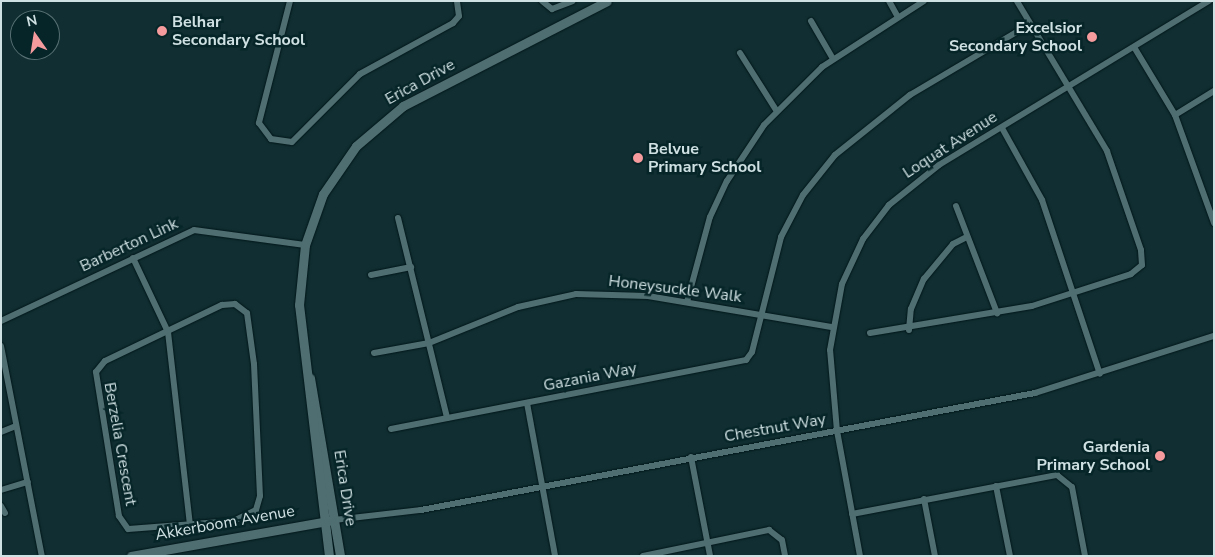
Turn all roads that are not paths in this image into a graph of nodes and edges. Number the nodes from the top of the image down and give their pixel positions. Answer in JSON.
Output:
{"nodes":[{"id":1,"x":290,"y":1,"type":"edge"},
{"id":2,"x":457,"y":1,"type":"edge"},
{"id":3,"x":542,"y":1,"type":"edge"},
{"id":4,"x":573,"y":1,"type":"edge"},
{"id":5,"x":607,"y":1,"type":"edge"},
{"id":6,"x":889,"y":1,"type":"edge"},
{"id":7,"x":924,"y":1,"type":"edge"},
{"id":8,"x":1017,"y":1,"type":"edge"},
{"id":9,"x":1209,"y":1,"type":"edge"},
{"id":10,"x":898,"y":17,"type":"junction"},
{"id":11,"x":812,"y":21,"type":"dead end"},
{"id":12,"x":1030,"y":24,"type":"junction"},
{"id":13,"x":1134,"y":47,"type":"junction"},
{"id":14,"x":740,"y":53,"type":"dead end"},
{"id":15,"x":833,"y":59,"type":"junction"},
{"id":16,"x":1068,"y":87,"type":"junction"},
{"id":17,"x":1214,"y":91,"type":"edge"},
{"id":18,"x":776,"y":110,"type":"junction"},
{"id":19,"x":1175,"y":115,"type":"junction"},
{"id":20,"x":1002,"y":128,"type":"junction"},
{"id":21,"x":956,"y":206,"type":"dead end"},
{"id":22,"x":398,"y":218,"type":"dead end"},
{"id":23,"x":1214,"y":223,"type":"edge"},
{"id":24,"x":967,"y":236,"type":"junction"},
{"id":25,"x":305,"y":245,"type":"junction"},
{"id":26,"x":132,"y":258,"type":"junction"},
{"id":27,"x":411,"y":267,"type":"junction"},
{"id":28,"x":371,"y":274,"type":"dead end"},
{"id":29,"x":1074,"y":294,"type":"junction"},
{"id":30,"x":687,"y":302,"type":"junction"},
{"id":31,"x":998,"y":313,"type":"junction"},
{"id":32,"x":759,"y":314,"type":"junction"},
{"id":33,"x":1,"y":320,"type":"edge"},
{"id":34,"x":831,"y":327,"type":"junction"},
{"id":35,"x":909,"y":330,"type":"junction"},
{"id":36,"x":168,"y":332,"type":"junction"},
{"id":37,"x":870,"y":333,"type":"dead end"},
{"id":38,"x":1214,"y":336,"type":"edge"},
{"id":39,"x":429,"y":343,"type":"junction"},
{"id":40,"x":1,"y":346,"type":"edge"},
{"id":41,"x":374,"y":353,"type":"dead end"},
{"id":42,"x":307,"y":366,"type":"junction"},
{"id":43,"x":1100,"y":374,"type":"junction"},
{"id":44,"x":526,"y":403,"type":"junction"},
{"id":45,"x":447,"y":418,"type":"junction"},
{"id":46,"x":16,"y":426,"type":"junction"},
{"id":47,"x":391,"y":429,"type":"dead end"},
{"id":48,"x":837,"y":431,"type":"junction"},
{"id":49,"x":1,"y":432,"type":"edge"},
{"id":50,"x":691,"y":457,"type":"junction"},
{"id":51,"x":28,"y":482,"type":"junction"},
{"id":52,"x":542,"y":486,"type":"junction"},
{"id":53,"x":996,"y":486,"type":"junction"},
{"id":54,"x":1,"y":490,"type":"edge"},
{"id":55,"x":924,"y":499,"type":"junction"},
{"id":56,"x":1,"y":506,"type":"edge"},
{"id":57,"x":5,"y":513,"type":"dead end"},
{"id":58,"x":852,"y":514,"type":"junction"},
{"id":59,"x":334,"y":520,"type":"junction"},
{"id":60,"x":324,"y":521,"type":"junction"},
{"id":61,"x":190,"y":526,"type":"junction"},
{"id":62,"x":707,"y":541,"type":"junction"},
{"id":63,"x":42,"y":556,"type":"edge"},
{"id":64,"x":131,"y":556,"type":"edge"},
{"id":65,"x":329,"y":556,"type":"edge"},
{"id":66,"x":340,"y":556,"type":"edge"},
{"id":67,"x":555,"y":556,"type":"edge"},
{"id":68,"x":642,"y":556,"type":"edge"},
{"id":69,"x":710,"y":556,"type":"edge"},
{"id":70,"x":785,"y":556,"type":"edge"},
{"id":71,"x":860,"y":556,"type":"edge"},
{"id":72,"x":935,"y":556,"type":"edge"},
{"id":73,"x":1010,"y":556,"type":"edge"},
{"id":74,"x":1085,"y":556,"type":"edge"}],
"edges":[{"from":1,"to":2,"type":"street"},
{"from":3,"to":4,"type":"street"},
{"from":5,"to":25,"type":"main road","name":"Erica Drive"},
{"from":6,"to":10,"type":"street"},
{"from":7,"to":10,"type":"street"},
{"from":8,"to":12,"type":"street"},
{"from":9,"to":13,"type":"street","name":"Loquat Avenue"},
{"from":10,"to":15,"type":"street"},
{"from":11,"to":15,"type":"street"},
{"from":12,"to":16,"type":"street"},
{"from":12,"to":32,"type":"street"},
{"from":13,"to":16,"type":"street","name":"Loquat Avenue"},
{"from":13,"to":19,"type":"street"},
{"from":14,"to":18,"type":"street"},
{"from":15,"to":18,"type":"street"},
{"from":16,"to":20,"type":"street","name":"Loquat Avenue"},
{"from":16,"to":29,"type":"street"},
{"from":17,"to":19,"type":"street"},
{"from":18,"to":30,"type":"street"},
{"from":19,"to":23,"type":"street"},
{"from":20,"to":29,"type":"street"},
{"from":20,"to":34,"type":"street","name":"Loquat Avenue"},
{"from":21,"to":24,"type":"street"},
{"from":22,"to":27,"type":"street"},
{"from":24,"to":31,"type":"street"},
{"from":24,"to":35,"type":"street"},
{"from":25,"to":26,"type":"street","name":"Barberton Link"},
{"from":25,"to":42,"type":"main road","name":"Erica Drive"},
{"from":26,"to":33,"type":"street","name":"Barberton Link"},
{"from":26,"to":36,"type":"street"},
{"from":27,"to":28,"type":"street"},
{"from":27,"to":39,"type":"street"},
{"from":29,"to":31,"type":"street"},
{"from":29,"to":43,"type":"street"},
{"from":30,"to":32,"type":"street","name":"Honeysuckle Walk"},
{"from":30,"to":39,"type":"street","name":"Honeysuckle Walk"},
{"from":31,"to":35,"type":"street"},
{"from":32,"to":34,"type":"street","name":"Honeysuckle Walk"},
{"from":32,"to":44,"type":"street","name":"Gazania Way"},
{"from":34,"to":48,"type":"street","name":"Loquat Avenue"},
{"from":35,"to":37,"type":"street"},
{"from":36,"to":61,"type":"street"},
{"from":36,"to":61,"type":"street","name":"Berzelia Crescent"},
{"from":36,"to":61,"type":"street","name":"Berzelia Crescent"},
{"from":38,"to":43,"type":"street","name":"Chestnut Way"},
{"from":39,"to":41,"type":"street","name":"Honeysuckle Walk"},
{"from":39,"to":45,"type":"street"},
{"from":40,"to":46,"type":"street"},
{"from":42,"to":59,"type":"main road","name":"Erica Drive"},
{"from":42,"to":60,"type":"main road","name":"Erica Drive"},
{"from":43,"to":48,"type":"street","name":"Chestnut Way"},
{"from":44,"to":45,"type":"street","name":"Gazania Way"},
{"from":44,"to":52,"type":"street"},
{"from":45,"to":47,"type":"street","name":"Gazania Way"},
{"from":46,"to":49,"type":"street"},
{"from":46,"to":51,"type":"street"},
{"from":48,"to":50,"type":"street","name":"Chestnut Way"},
{"from":48,"to":58,"type":"street","name":"Loquat Avenue"},
{"from":50,"to":52,"type":"street","name":"Chestnut Way"},
{"from":50,"to":62,"type":"street"},
{"from":51,"to":54,"type":"street"},
{"from":51,"to":63,"type":"street"},
{"from":52,"to":59,"type":"street","name":"Chestnut Way"},
{"from":52,"to":67,"type":"street"},
{"from":53,"to":55,"type":"street"},
{"from":53,"to":73,"type":"street"},
{"from":53,"to":74,"type":"street"},
{"from":55,"to":58,"type":"street"},
{"from":55,"to":72,"type":"street"},
{"from":56,"to":57,"type":"street"},
{"from":58,"to":71,"type":"street","name":"Loquat Avenue"},
{"from":59,"to":60,"type":"main road","name":"Akkerboom Avenue"},
{"from":59,"to":66,"type":"main road","name":"Erica Drive"},
{"from":60,"to":64,"type":"main road","name":"Akkerboom Avenue"},
{"from":60,"to":65,"type":"main road","name":"Erica Drive"},
{"from":62,"to":68,"type":"street"},
{"from":62,"to":69,"type":"street"},
{"from":62,"to":70,"type":"street"}]}
